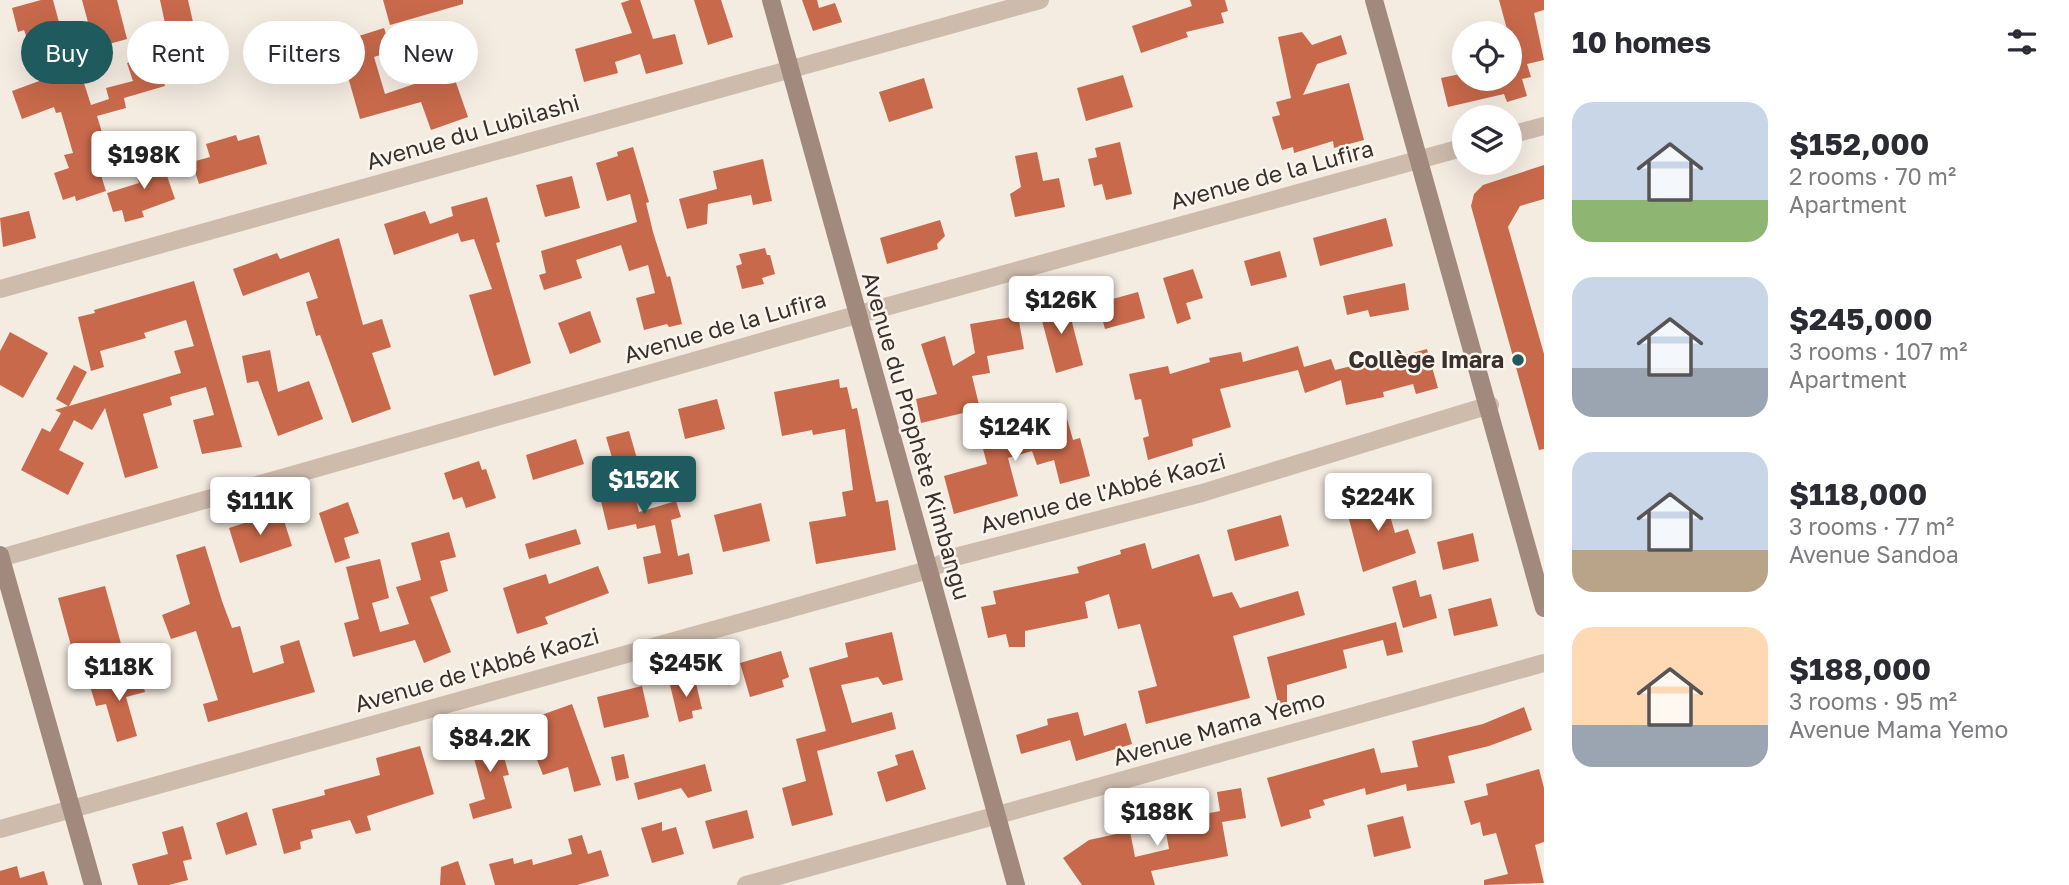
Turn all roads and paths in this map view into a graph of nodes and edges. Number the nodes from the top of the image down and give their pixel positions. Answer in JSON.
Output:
{"nodes":[{"id":1,"x":771,"y":0,"type":"edge"},
{"id":2,"x":1040,"y":0,"type":"edge"},
{"id":3,"x":1374,"y":0,"type":"edge"},
{"id":4,"x":790,"y":69,"type":"junction"},
{"id":5,"x":1544,"y":126,"type":"edge"},
{"id":6,"x":1522,"y":132,"type":"edge"},
{"id":7,"x":1452,"y":150,"type":"edge"},
{"id":8,"x":1420,"y":159,"type":"junction"},
{"id":9,"x":0,"y":289,"type":"edge"},
{"id":10,"x":856,"y":315,"type":"junction"},
{"id":11,"x":1490,"y":405,"type":"junction"},
{"id":12,"x":0,"y":557,"type":"edge"},
{"id":13,"x":928,"y":570,"type":"junction"},
{"id":14,"x":1544,"y":608,"type":"edge"},
{"id":15,"x":1544,"y":663,"type":"edge"},
{"id":16,"x":71,"y":808,"type":"junction"},
{"id":17,"x":996,"y":816,"type":"junction"},
{"id":18,"x":0,"y":829,"type":"edge"},
{"id":19,"x":93,"y":885,"type":"edge"},
{"id":20,"x":746,"y":885,"type":"edge"},
{"id":21,"x":1016,"y":885,"type":"edge"}],
"edges":[{"from":1,"to":4,"type":"street","name":"Avenue du Prophète Kimbangu"},
{"from":2,"to":4,"type":"street","name":"Avenue du Lubilashi"},
{"from":3,"to":8,"type":"street"},
{"from":4,"to":9,"type":"street","name":"Avenue du Lubilashi"},
{"from":4,"to":10,"type":"street","name":"Avenue du Prophète Kimbangu"},
{"from":5,"to":6,"type":"street"},
{"from":7,"to":8,"type":"street","name":"Avenue de la Lufira"},
{"from":8,"to":10,"type":"street","name":"Avenue de la Lufira"},
{"from":8,"to":11,"type":"street"},
{"from":10,"to":12,"type":"street","name":"Avenue de la Lufira"},
{"from":10,"to":13,"type":"street","name":"Avenue du Prophète Kimbangu"},
{"from":11,"to":13,"type":"street","name":"Avenue de l'Abbé Kaozi"},
{"from":11,"to":14,"type":"street"},
{"from":12,"to":16,"type":"street"},
{"from":13,"to":16,"type":"street","name":"Avenue de l'Abbé Kaozi"},
{"from":13,"to":17,"type":"street","name":"Avenue du Prophète Kimbangu"},
{"from":15,"to":17,"type":"street","name":"Avenue Mama Yemo"},
{"from":16,"to":18,"type":"street","name":"Avenue de l'Abbé Kaozi"},
{"from":16,"to":19,"type":"street"},
{"from":17,"to":20,"type":"street","name":"Avenue Mama Yemo"},
{"from":17,"to":21,"type":"street","name":"Avenue du Prophète Kimbangu"}]}
